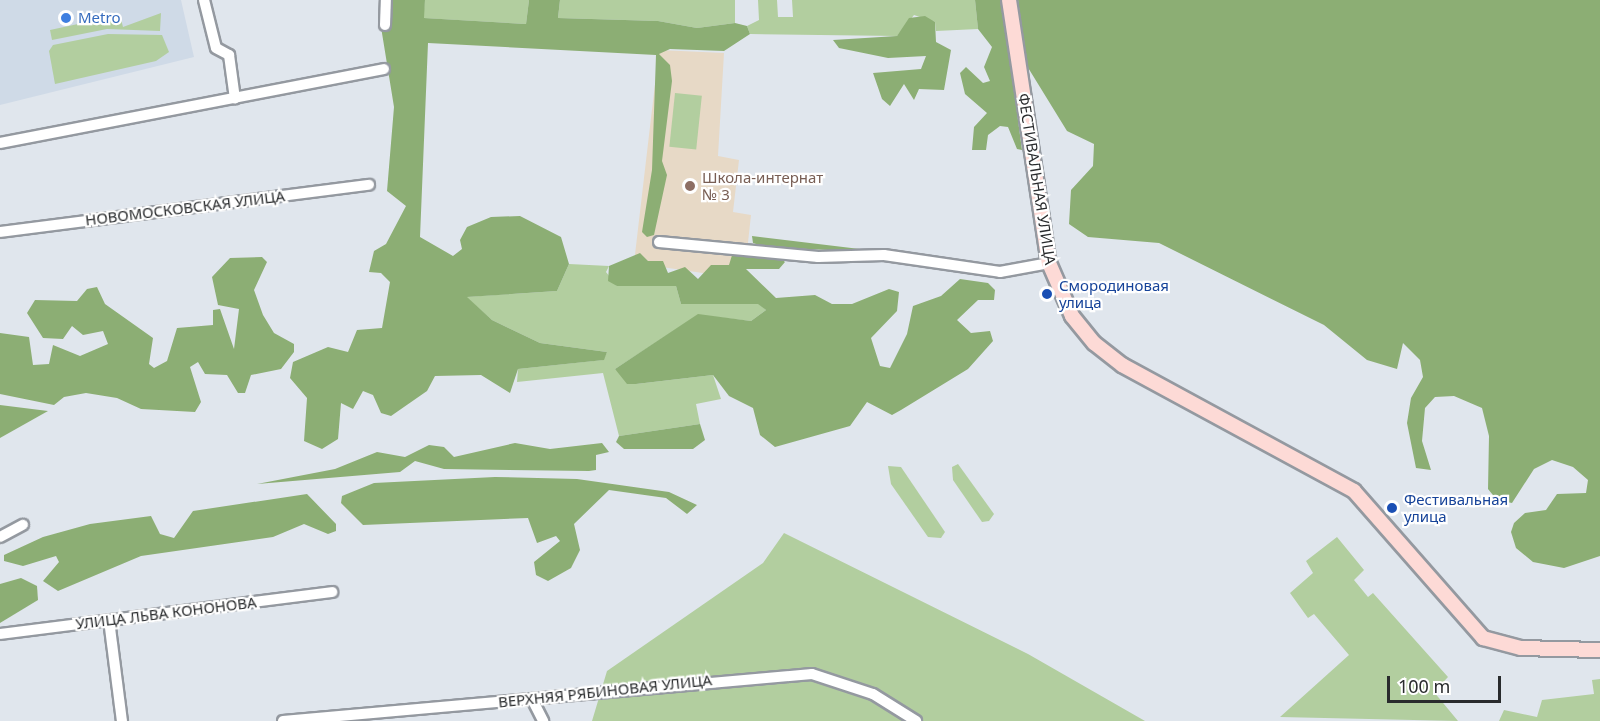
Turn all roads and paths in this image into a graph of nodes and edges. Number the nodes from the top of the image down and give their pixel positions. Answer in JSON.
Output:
{"nodes":[{"id":1,"x":204,"y":0,"type":"edge"},
{"id":2,"x":386,"y":0,"type":"edge"},
{"id":3,"x":1009,"y":0,"type":"edge"},
{"id":4,"x":385,"y":25,"type":"dead end"},
{"id":5,"x":384,"y":69,"type":"dead end"},
{"id":6,"x":235,"y":99,"type":"junction"},
{"id":7,"x":0,"y":143,"type":"edge"},
{"id":8,"x":369,"y":185,"type":"dead end"},
{"id":9,"x":0,"y":232,"type":"edge"},
{"id":10,"x":659,"y":242,"type":"dead end"},
{"id":11,"x":1049,"y":263,"type":"junction"},
{"id":12,"x":23,"y":525,"type":"dead end"},
{"id":13,"x":0,"y":537,"type":"edge"},
{"id":14,"x":332,"y":592,"type":"dead end"},
{"id":15,"x":109,"y":620,"type":"junction"},
{"id":16,"x":0,"y":634,"type":"edge"},
{"id":17,"x":1600,"y":650,"type":"edge"},
{"id":18,"x":532,"y":699,"type":"junction"},
{"id":19,"x":122,"y":721,"type":"edge"},
{"id":20,"x":283,"y":721,"type":"edge"},
{"id":21,"x":543,"y":721,"type":"edge"},
{"id":22,"x":916,"y":721,"type":"edge"}],
"edges":[{"from":1,"to":6,"type":"street"},
{"from":2,"to":4,"type":"street"},
{"from":3,"to":11,"type":"main road","name":"ФЕСТИВАЛЬНАЯ УЛИЦА"},
{"from":5,"to":6,"type":"street"},
{"from":6,"to":7,"type":"street"},
{"from":8,"to":9,"type":"street","name":"НОВОМОСКОВСКАЯ УЛИЦА"},
{"from":10,"to":11,"type":"street"},
{"from":11,"to":17,"type":"main road","name":"ФЕСТИВАЛЬНАЯ УЛИЦА"},
{"from":12,"to":13,"type":"street"},
{"from":14,"to":15,"type":"street","name":"УЛИЦА ЛЬВА КОНОНОВА"},
{"from":15,"to":16,"type":"street","name":"УЛИЦА ЛЬВА КОНОНОВА"},
{"from":15,"to":19,"type":"street"},
{"from":18,"to":20,"type":"street","name":"ВЕРХНЯЯ РЯБИНОВАЯ УЛИЦА"},
{"from":18,"to":21,"type":"street"},
{"from":18,"to":22,"type":"street","name":"ВЕРХНЯЯ РЯБИНОВАЯ УЛИЦА"}]}
